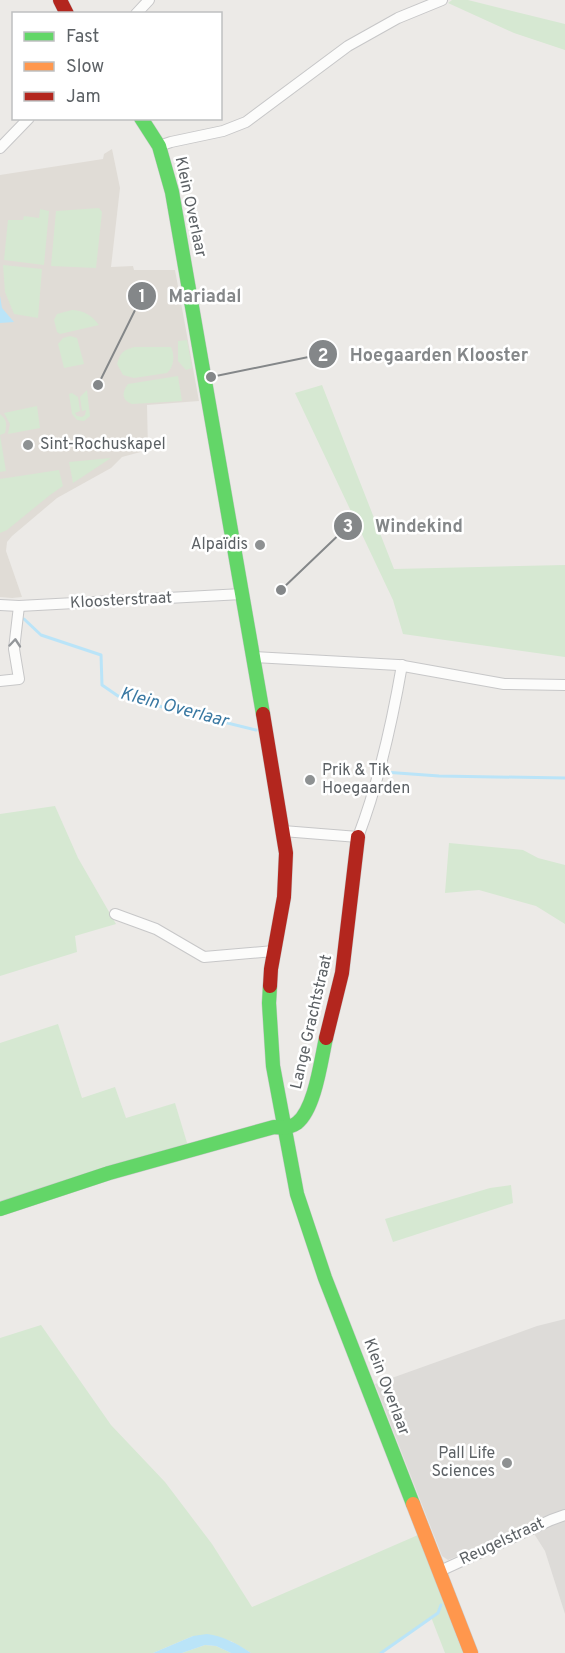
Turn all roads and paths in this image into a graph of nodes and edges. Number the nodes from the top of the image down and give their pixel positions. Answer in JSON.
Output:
{"nodes":[{"id":1,"x":149,"y":0,"type":"edge"},
{"id":2,"x":442,"y":0,"type":"edge"},
{"id":3,"x":138,"y":12,"type":"edge"},
{"id":4,"x":27,"y":120,"type":"edge"},
{"id":5,"x":142,"y":120,"type":"edge"},
{"id":6,"x":159,"y":146,"type":"junction"},
{"id":7,"x":0,"y":148,"type":"edge"},
{"id":8,"x":242,"y":594,"type":"junction"},
{"id":9,"x":0,"y":605,"type":"edge"},
{"id":10,"x":19,"y":606,"type":"junction"},
{"id":11,"x":253,"y":657,"type":"junction"},
{"id":12,"x":402,"y":665,"type":"junction"},
{"id":13,"x":0,"y":681,"type":"edge"},
{"id":14,"x":565,"y":686,"type":"edge"},
{"id":15,"x":283,"y":831,"type":"junction"},
{"id":16,"x":358,"y":837,"type":"junction"},
{"id":17,"x":115,"y":914,"type":"dead end"},
{"id":18,"x":274,"y":951,"type":"junction"},
{"id":19,"x":283,"y":1128,"type":"junction"},
{"id":20,"x":0,"y":1209,"type":"edge"},
{"id":21,"x":565,"y":1515,"type":"edge"},
{"id":22,"x":440,"y":1571,"type":"junction"},
{"id":23,"x":471,"y":1653,"type":"edge"}],
"edges":[{"from":1,"to":3,"type":"street"},
{"from":2,"to":6,"type":"street"},
{"from":4,"to":7,"type":"street"},
{"from":5,"to":6,"type":"main road","name":"Klein Overlaar"},
{"from":6,"to":8,"type":"main road","name":"Klein Overlaar"},
{"from":8,"to":10,"type":"street","name":"Kloosterstraat"},
{"from":8,"to":11,"type":"main road","name":"Klein Overlaar"},
{"from":9,"to":10,"type":"street","name":"Kloosterstraat"},
{"from":13,"to":10,"type":"street","one_way":true},
{"from":11,"to":12,"type":"street"},
{"from":11,"to":15,"type":"main road","name":"Klein Overlaar"},
{"from":12,"to":14,"type":"street"},
{"from":12,"to":16,"type":"street","name":"Lange Grachtstraat"},
{"from":15,"to":16,"type":"street"},
{"from":15,"to":18,"type":"main road","name":"Klein Overlaar"},
{"from":16,"to":19,"type":"main road","name":"Lange Grachtstraat"},
{"from":17,"to":18,"type":"street"},
{"from":18,"to":19,"type":"main road","name":"Klein Overlaar"},
{"from":19,"to":20,"type":"main road"},
{"from":19,"to":22,"type":"main road","name":"Klein Overlaar"},
{"from":21,"to":22,"type":"street","name":"Reugelstraat"},
{"from":22,"to":23,"type":"main road","name":"Klein Overlaar"}]}
